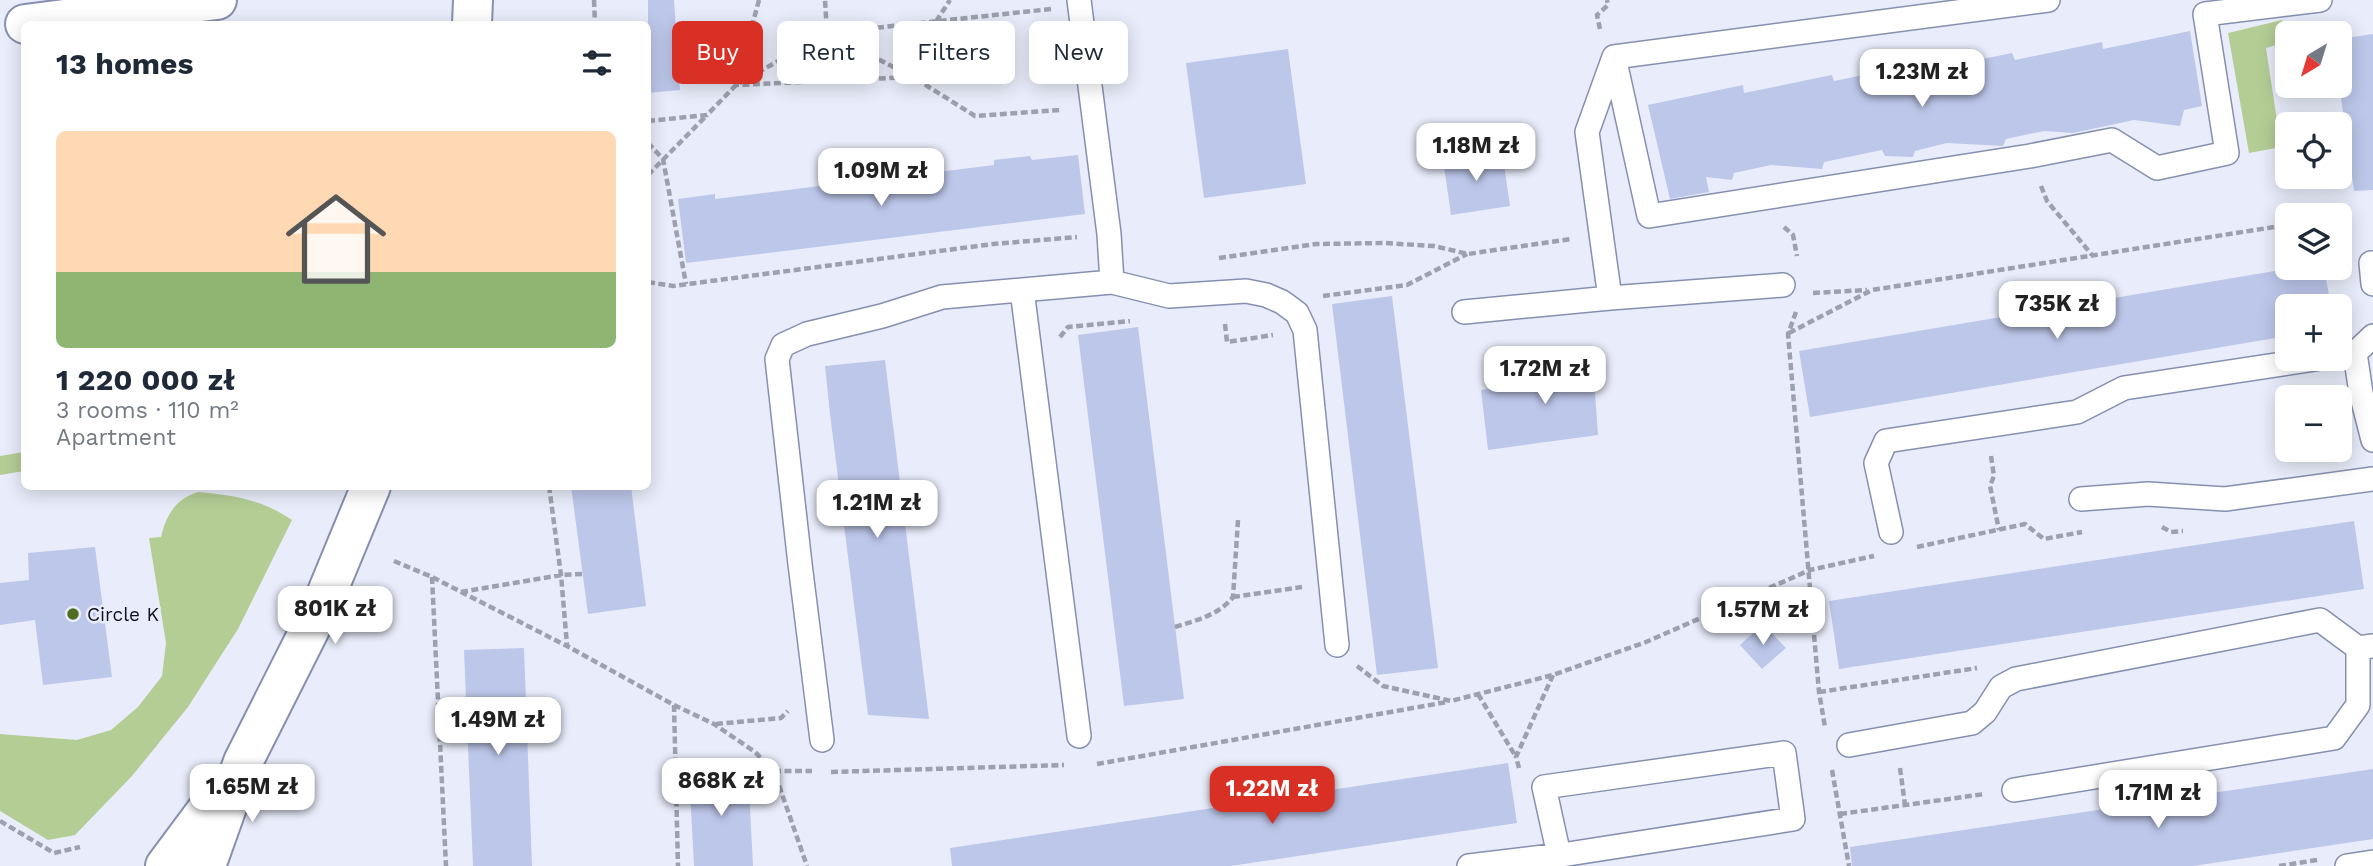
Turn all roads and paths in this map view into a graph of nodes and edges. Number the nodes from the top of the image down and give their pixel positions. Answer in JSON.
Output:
{"nodes":[{"id":1,"x":217,"y":0,"type":"edge"},
{"id":2,"x":473,"y":0,"type":"edge"},
{"id":3,"x":594,"y":0,"type":"edge"},
{"id":4,"x":759,"y":0,"type":"edge"},
{"id":5,"x":825,"y":0,"type":"edge"},
{"id":6,"x":950,"y":0,"type":"edge"},
{"id":7,"x":2048,"y":0,"type":"edge"},
{"id":8,"x":2320,"y":0,"type":"edge"},
{"id":9,"x":1079,"y":3,"type":"edge"},
{"id":10,"x":2204,"y":7,"type":"edge"},
{"id":11,"x":937,"y":20,"type":"junction"},
{"id":12,"x":49,"y":21,"type":"edge"},
{"id":13,"x":472,"y":21,"type":"edge"},
{"id":14,"x":595,"y":21,"type":"edge"},
{"id":15,"x":826,"y":21,"type":"edge"},
{"id":16,"x":21,"y":25,"type":"edge"},
{"id":17,"x":879,"y":27,"type":"edge"},
{"id":18,"x":0,"y":28,"type":"edge"},
{"id":19,"x":1614,"y":57,"type":"junction"},
{"id":20,"x":777,"y":62,"type":"edge"},
{"id":21,"x":893,"y":78,"type":"edge"},
{"id":22,"x":924,"y":84,"type":"edge"},
{"id":23,"x":736,"y":85,"type":"junction"},
{"id":24,"x":1093,"y":108,"type":"junction"},
{"id":25,"x":707,"y":115,"type":"junction"},
{"id":26,"x":651,"y":121,"type":"edge"},
{"id":27,"x":651,"y":146,"type":"edge"},
{"id":28,"x":2030,"y":156,"type":"junction"},
{"id":29,"x":663,"y":159,"type":"junction"},
{"id":30,"x":651,"y":172,"type":"edge"},
{"id":31,"x":1751,"y":199,"type":"junction"},
{"id":32,"x":2275,"y":227,"type":"edge"},
{"id":33,"x":1600,"y":233,"type":"junction"},
{"id":34,"x":1109,"y":234,"type":"junction"},
{"id":35,"x":1468,"y":254,"type":"junction"},
{"id":36,"x":2092,"y":255,"type":"junction"},
{"id":37,"x":1797,"y":258,"type":"dead end"},
{"id":38,"x":1206,"y":260,"type":"dead end"},
{"id":39,"x":2373,"y":263,"type":"edge"},
{"id":40,"x":651,"y":282,"type":"edge"},
{"id":41,"x":1112,"y":282,"type":"junction"},
{"id":42,"x":685,"y":284,"type":"junction"},
{"id":43,"x":2373,"y":284,"type":"edge"},
{"id":44,"x":1022,"y":290,"type":"junction"},
{"id":45,"x":1793,"y":290,"type":"joint"},
{"id":46,"x":1872,"y":290,"type":"junction"},
{"id":47,"x":1220,"y":292,"type":"junction"},
{"id":48,"x":1611,"y":298,"type":"junction"},
{"id":49,"x":1282,"y":302,"type":"junction"},
{"id":50,"x":1799,"y":304,"type":"dead end"},
{"id":51,"x":1464,"y":312,"type":"dead end"},
{"id":52,"x":1133,"y":321,"type":"dead end"},
{"id":53,"x":1305,"y":330,"type":"junction"},
{"id":54,"x":1788,"y":334,"type":"junction"},
{"id":55,"x":2373,"y":336,"type":"edge"},
{"id":56,"x":1059,"y":338,"type":"dead end"},
{"id":57,"x":2352,"y":351,"type":"edge"},
{"id":58,"x":2275,"y":365,"type":"edge"},
{"id":59,"x":2352,"y":366,"type":"edge"},
{"id":60,"x":1987,"y":425,"type":"junction"},
{"id":61,"x":2373,"y":440,"type":"edge"},
{"id":62,"x":2373,"y":480,"type":"edge"},
{"id":63,"x":369,"y":490,"type":"edge"},
{"id":64,"x":550,"y":490,"type":"edge"},
{"id":65,"x":2081,"y":499,"type":"dead end"},
{"id":66,"x":1238,"y":520,"type":"dead end"},
{"id":67,"x":1999,"y":530,"type":"dead end"},
{"id":68,"x":1891,"y":532,"type":"dead end"},
{"id":69,"x":394,"y":561,"type":"dead end"},
{"id":70,"x":1810,"y":570,"type":"junction"},
{"id":71,"x":582,"y":574,"type":"dead end"},
{"id":72,"x":561,"y":575,"type":"junction"},
{"id":73,"x":432,"y":577,"type":"junction"},
{"id":74,"x":1330,"y":583,"type":"junction"},
{"id":75,"x":460,"y":592,"type":"junction"},
{"id":76,"x":1233,"y":597,"type":"junction"},
{"id":77,"x":1175,"y":626,"type":"dead end"},
{"id":78,"x":1337,"y":645,"type":"joint"},
{"id":79,"x":567,"y":646,"type":"junction"},
{"id":80,"x":2366,"y":647,"type":"edge"},
{"id":81,"x":2016,"y":678,"type":"junction"},
{"id":82,"x":815,"y":688,"type":"junction"},
{"id":83,"x":1819,"y":692,"type":"junction"},
{"id":84,"x":1478,"y":694,"type":"junction"},
{"id":85,"x":1451,"y":701,"type":"junction"},
{"id":86,"x":674,"y":705,"type":"junction"},
{"id":87,"x":714,"y":724,"type":"junction"},
{"id":88,"x":1826,"y":731,"type":"dead end"},
{"id":89,"x":1079,"y":736,"type":"dead end"},
{"id":90,"x":822,"y":740,"type":"dead end"},
{"id":91,"x":1849,"y":745,"type":"dead end"},
{"id":92,"x":1516,"y":757,"type":"dead end"},
{"id":93,"x":845,"y":758,"type":"dead end"},
{"id":94,"x":1830,"y":759,"type":"dead end"},
{"id":95,"x":243,"y":762,"type":"junction"},
{"id":96,"x":1083,"y":764,"type":"dead end"},
{"id":97,"x":1070,"y":765,"type":"dead end"},
{"id":98,"x":774,"y":771,"type":"junction"},
{"id":99,"x":813,"y":771,"type":"dead end"},
{"id":100,"x":826,"y":772,"type":"dead end"},
{"id":101,"x":846,"y":772,"type":"junction"},
{"id":102,"x":2014,"y":790,"type":"joint"},
{"id":103,"x":1840,"y":814,"type":"junction"},
{"id":104,"x":0,"y":821,"type":"edge"},
{"id":105,"x":80,"y":847,"type":"dead end"},
{"id":106,"x":1559,"y":855,"type":"junction"},
{"id":107,"x":2373,"y":862,"type":"edge"},
{"id":108,"x":165,"y":866,"type":"edge"},
{"id":109,"x":206,"y":866,"type":"edge"},
{"id":110,"x":446,"y":866,"type":"edge"},
{"id":111,"x":678,"y":866,"type":"edge"},
{"id":112,"x":807,"y":866,"type":"edge"},
{"id":113,"x":1469,"y":866,"type":"edge"},
{"id":114,"x":1849,"y":866,"type":"edge"},
{"id":115,"x":2347,"y":866,"type":"edge"}],
"edges":[{"from":1,"to":12,"type":"street"},
{"from":2,"to":13,"type":"street"},
{"from":3,"to":14,"type":"path"},
{"from":4,"to":23,"type":"path"},
{"from":5,"to":15,"type":"path"},
{"from":6,"to":11,"type":"path"},
{"from":7,"to":19,"type":"lane"},
{"from":8,"to":10,"type":"lane"},
{"from":9,"to":11,"type":"path"},
{"from":9,"to":24,"type":"lane"},
{"from":10,"to":28,"type":"lane"},
{"from":11,"to":17,"type":"path"},
{"from":16,"to":18,"type":"street"},
{"from":19,"to":31,"type":"lane"},
{"from":19,"to":33,"type":"lane"},
{"from":20,"to":23,"type":"path"},
{"from":21,"to":23,"type":"path"},
{"from":22,"to":24,"type":"path"},
{"from":23,"to":25,"type":"path"},
{"from":24,"to":34,"type":"lane"},
{"from":25,"to":26,"type":"path"},
{"from":25,"to":29,"type":"path"},
{"from":27,"to":29,"type":"path"},
{"from":28,"to":31,"type":"lane"},
{"from":28,"to":36,"type":"path"},
{"from":29,"to":30,"type":"path"},
{"from":29,"to":42,"type":"path"},
{"from":31,"to":37,"type":"path"},
{"from":32,"to":36,"type":"path"},
{"from":33,"to":35,"type":"path"},
{"from":33,"to":48,"type":"lane"},
{"from":34,"to":41,"type":"lane"},
{"from":34,"to":42,"type":"path"},
{"from":35,"to":38,"type":"path"},
{"from":35,"to":49,"type":"path"},
{"from":36,"to":46,"type":"path"},
{"from":39,"to":43,"type":"lane"},
{"from":40,"to":42,"type":"path"},
{"from":41,"to":44,"type":"lane"},
{"from":41,"to":47,"type":"lane"},
{"from":44,"to":82,"type":"lane"},
{"from":44,"to":89,"type":"lane"},
{"from":45,"to":46,"type":"path"},
{"from":45,"to":48,"type":"lane"},
{"from":46,"to":54,"type":"path"},
{"from":47,"to":49,"type":"lane"},
{"from":47,"to":53,"type":"path"},
{"from":48,"to":51,"type":"lane"},
{"from":49,"to":53,"type":"lane"},
{"from":50,"to":54,"type":"path"},
{"from":52,"to":56,"type":"path"},
{"from":53,"to":74,"type":"lane"},
{"from":54,"to":70,"type":"path"},
{"from":55,"to":57,"type":"lane"},
{"from":58,"to":60,"type":"lane"},
{"from":59,"to":61,"type":"lane"},
{"from":60,"to":67,"type":"path"},
{"from":60,"to":68,"type":"lane"},
{"from":62,"to":65,"type":"lane"},
{"from":63,"to":95,"type":"street"},
{"from":64,"to":72,"type":"path"},
{"from":66,"to":76,"type":"path"},
{"from":69,"to":73,"type":"path"},
{"from":70,"to":83,"type":"path"},
{"from":70,"to":84,"type":"path"},
{"from":71,"to":72,"type":"path"},
{"from":72,"to":75,"type":"path"},
{"from":72,"to":79,"type":"path"},
{"from":73,"to":75,"type":"path"},
{"from":73,"to":110,"type":"path"},
{"from":74,"to":76,"type":"path"},
{"from":74,"to":78,"type":"lane"},
{"from":75,"to":79,"type":"path"},
{"from":76,"to":77,"type":"path"},
{"from":78,"to":85,"type":"path"},
{"from":79,"to":86,"type":"path"},
{"from":80,"to":81,"type":"lane"},
{"from":80,"to":102,"type":"lane"},
{"from":81,"to":83,"type":"path"},
{"from":81,"to":91,"type":"lane"},
{"from":82,"to":87,"type":"path"},
{"from":82,"to":90,"type":"lane"},
{"from":83,"to":88,"type":"path"},
{"from":84,"to":85,"type":"path"},
{"from":84,"to":92,"type":"path"},
{"from":85,"to":96,"type":"path"},
{"from":86,"to":87,"type":"path"},
{"from":86,"to":111,"type":"path"},
{"from":87,"to":98,"type":"path"},
{"from":93,"to":101,"type":"path"},
{"from":94,"to":103,"type":"path"},
{"from":95,"to":108,"type":"street"},
{"from":95,"to":109,"type":"street"},
{"from":97,"to":101,"type":"path"},
{"from":98,"to":99,"type":"path"},
{"from":98,"to":112,"type":"path"},
{"from":100,"to":101,"type":"path"},
{"from":102,"to":103,"type":"path"},
{"from":103,"to":114,"type":"path"},
{"from":104,"to":105,"type":"path"},
{"from":106,"to":106,"type":"lane"},
{"from":106,"to":113,"type":"lane"},
{"from":107,"to":115,"type":"lane"}]}
